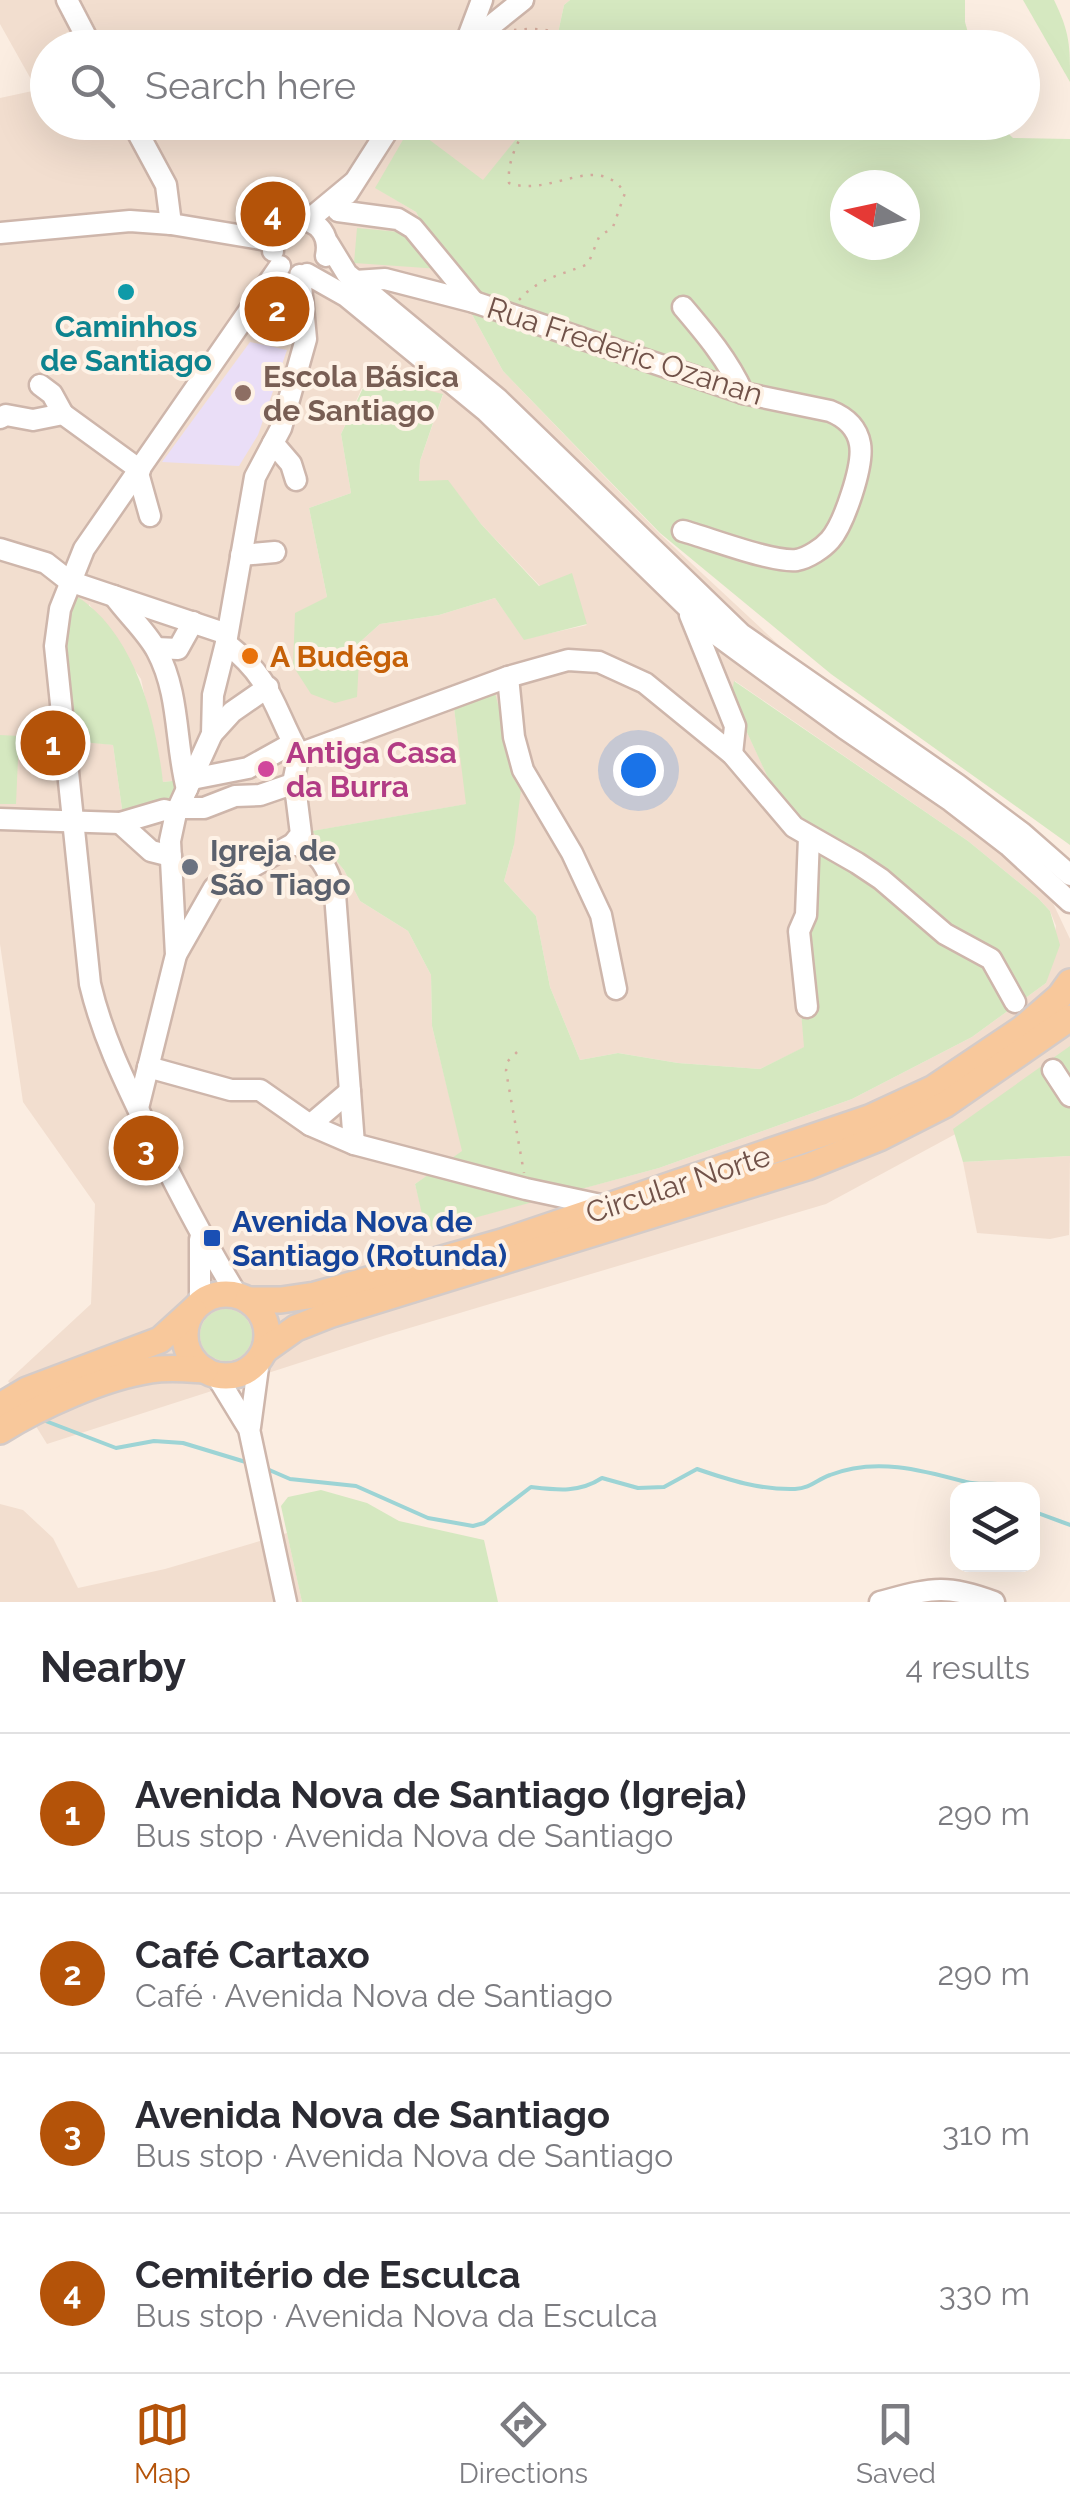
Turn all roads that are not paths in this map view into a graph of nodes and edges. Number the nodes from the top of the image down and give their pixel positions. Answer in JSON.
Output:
{"nodes":[{"id":1,"x":67,"y":0,"type":"edge"},
{"id":2,"x":482,"y":0,"type":"edge"},
{"id":3,"x":510,"y":11,"type":"edge"},
{"id":4,"x":83,"y":30,"type":"edge"},
{"id":5,"x":471,"y":30,"type":"edge"},
{"id":6,"x":486,"y":30,"type":"edge"},
{"id":7,"x":142,"y":140,"type":"edge"},
{"id":8,"x":381,"y":140,"type":"edge"},
{"id":9,"x":353,"y":183,"type":"junction"},
{"id":10,"x":338,"y":210,"type":"junction"},
{"id":11,"x":298,"y":219,"type":"junction"},
{"id":12,"x":171,"y":224,"type":"junction"},
{"id":13,"x":0,"y":234,"type":"edge"},
{"id":14,"x":327,"y":239,"type":"junction"},
{"id":15,"x":273,"y":240,"type":"junction"},
{"id":16,"x":296,"y":272,"type":"junction"},
{"id":17,"x":355,"y":280,"type":"junction"},
{"id":18,"x":474,"y":302,"type":"junction"},
{"id":19,"x":683,"y":307,"type":"dead end"},
{"id":20,"x":40,"y":385,"type":"dead end"},
{"id":21,"x":742,"y":394,"type":"junction"},
{"id":22,"x":63,"y":414,"type":"junction"},
{"id":23,"x":0,"y":418,"type":"edge"},
{"id":24,"x":273,"y":443,"type":"junction"},
{"id":25,"x":139,"y":472,"type":"junction"},
{"id":26,"x":296,"y":480,"type":"dead end"},
{"id":27,"x":150,"y":516,"type":"dead end"},
{"id":28,"x":683,"y":531,"type":"dead end"},
{"id":29,"x":0,"y":549,"type":"edge"},
{"id":30,"x":275,"y":552,"type":"dead end"},
{"id":31,"x":241,"y":554,"type":"junction"},
{"id":32,"x":70,"y":581,"type":"junction"},
{"id":33,"x":114,"y":596,"type":"junction"},
{"id":34,"x":686,"y":606,"type":"junction"},
{"id":35,"x":194,"y":622,"type":"junction"},
{"id":36,"x":226,"y":638,"type":"junction"},
{"id":37,"x":156,"y":648,"type":"junction"},
{"id":38,"x":740,"y":654,"type":"junction"},
{"id":39,"x":508,"y":677,"type":"junction"},
{"id":40,"x":718,"y":678,"type":"junction"},
{"id":41,"x":268,"y":687,"type":"junction"},
{"id":42,"x":212,"y":734,"type":"junction"},
{"id":43,"x":296,"y":749,"type":"junction"},
{"id":44,"x":732,"y":754,"type":"junction"},
{"id":45,"x":295,"y":784,"type":"junction"},
{"id":46,"x":183,"y":797,"type":"junction"},
{"id":47,"x":0,"y":819,"type":"edge"},
{"id":48,"x":73,"y":821,"type":"junction"},
{"id":49,"x":120,"y":823,"type":"junction"},
{"id":50,"x":809,"y":837,"type":"junction"},
{"id":51,"x":293,"y":844,"type":"junction"},
{"id":52,"x":171,"y":856,"type":"junction"},
{"id":53,"x":1070,"y":875,"type":"edge"},
{"id":54,"x":1070,"y":902,"type":"edge"},
{"id":55,"x":176,"y":955,"type":"junction"},
{"id":56,"x":1070,"y":982,"type":"edge"},
{"id":57,"x":616,"y":989,"type":"dead end"},
{"id":58,"x":1015,"y":1002,"type":"dead end"},
{"id":59,"x":807,"y":1007,"type":"dead end"},
{"id":60,"x":1070,"y":1018,"type":"edge"},
{"id":61,"x":148,"y":1068,"type":"junction"},
{"id":62,"x":1052,"y":1070,"type":"dead end"},
{"id":63,"x":350,"y":1090,"type":"junction"},
{"id":64,"x":1070,"y":1096,"type":"edge"},
{"id":65,"x":138,"y":1108,"type":"junction"},
{"id":66,"x":310,"y":1124,"type":"junction"},
{"id":67,"x":354,"y":1144,"type":"junction"},
{"id":68,"x":610,"y":1207,"type":"junction"},
{"id":69,"x":198,"y":1232,"type":"junction"},
{"id":70,"x":242,"y":1297,"type":"junction"},
{"id":71,"x":196,"y":1307,"type":"junction"},
{"id":72,"x":262,"y":1355,"type":"junction"},
{"id":73,"x":210,"y":1372,"type":"junction"},
{"id":74,"x":0,"y":1406,"type":"edge"},
{"id":75,"x":250,"y":1429,"type":"junction"},
{"id":76,"x":0,"y":1430,"type":"edge"},
{"id":77,"x":286,"y":1602,"type":"edge"},
{"id":78,"x":880,"y":1602,"type":"edge"},
{"id":79,"x":994,"y":1602,"type":"edge"}],
"edges":[{"from":1,"to":4,"type":"street"},
{"from":2,"to":5,"type":"street"},
{"from":3,"to":6,"type":"street"},
{"from":7,"to":12,"type":"street"},
{"from":8,"to":9,"type":"street"},
{"from":9,"to":10,"type":"street"},
{"from":9,"to":11,"type":"street"},
{"from":10,"to":14,"type":"street"},
{"from":10,"to":18,"type":"street"},
{"from":11,"to":14,"type":"street"},
{"from":11,"to":15,"type":"street"},
{"from":12,"to":13,"type":"street"},
{"from":12,"to":15,"type":"street"},
{"from":14,"to":16,"type":"street"},
{"from":14,"to":17,"type":"street"},
{"from":15,"to":16,"type":"street"},
{"from":16,"to":24,"type":"street"},
{"from":16,"to":25,"type":"street"},
{"from":16,"to":34,"type":"street"},
{"from":17,"to":18,"type":"street","name":"Rua Frederic Ozanan"},
{"from":17,"to":53,"type":"street"},
{"from":18,"to":21,"type":"street","name":"Rua Frederic Ozanan"},
{"from":19,"to":21,"type":"street"},
{"from":20,"to":22,"type":"street"},
{"from":21,"to":28,"type":"street","name":"Rua Frederic Ozanan"},
{"from":22,"to":23,"type":"street"},
{"from":22,"to":25,"type":"street"},
{"from":24,"to":26,"type":"street"},
{"from":24,"to":31,"type":"street"},
{"from":25,"to":27,"type":"street"},
{"from":25,"to":32,"type":"street"},
{"from":29,"to":32,"type":"street"},
{"from":30,"to":31,"type":"street"},
{"from":31,"to":36,"type":"street"},
{"from":32,"to":33,"type":"street"},
{"from":32,"to":48,"type":"street"},
{"from":33,"to":35,"type":"street"},
{"from":33,"to":37,"type":"street"},
{"from":34,"to":38,"type":"street"},
{"from":34,"to":40,"type":"street"},
{"from":35,"to":36,"type":"street"},
{"from":35,"to":37,"type":"street"},
{"from":36,"to":41,"type":"street"},
{"from":36,"to":42,"type":"street"},
{"from":37,"to":46,"type":"street"},
{"from":38,"to":40,"type":"street"},
{"from":38,"to":54,"type":"street"},
{"from":39,"to":43,"type":"street"},
{"from":39,"to":44,"type":"street"},
{"from":39,"to":57,"type":"street"},
{"from":40,"to":44,"type":"street"},
{"from":41,"to":42,"type":"street"},
{"from":41,"to":43,"type":"street"},
{"from":42,"to":46,"type":"street"},
{"from":43,"to":45,"type":"street"},
{"from":43,"to":46,"type":"street"},
{"from":44,"to":50,"type":"street"},
{"from":45,"to":46,"type":"street"},
{"from":45,"to":51,"type":"street"},
{"from":46,"to":49,"type":"street"},
{"from":46,"to":52,"type":"street"},
{"from":47,"to":48,"type":"street"},
{"from":48,"to":49,"type":"street"},
{"from":48,"to":65,"type":"street"},
{"from":49,"to":52,"type":"street"},
{"from":50,"to":58,"type":"street"},
{"from":50,"to":59,"type":"street"},
{"from":51,"to":55,"type":"street"},
{"from":51,"to":63,"type":"street"},
{"from":52,"to":55,"type":"street"},
{"from":55,"to":61,"type":"street"},
{"from":56,"to":68,"type":"main road","name":"Circular Norte"},
{"from":60,"to":72,"type":"main road","name":"Circular Norte"},
{"from":61,"to":65,"type":"street"},
{"from":61,"to":66,"type":"street"},
{"from":62,"to":64,"type":"street"},
{"from":63,"to":66,"type":"street"},
{"from":63,"to":67,"type":"street"},
{"from":65,"to":69,"type":"street"},
{"from":66,"to":67,"type":"street"},
{"from":67,"to":68,"type":"street"},
{"from":68,"to":70,"type":"main road","name":"Circular Norte"},
{"from":69,"to":70,"type":"street"},
{"from":69,"to":71,"type":"street"},
{"from":70,"to":71,"type":"main road"},
{"from":70,"to":72,"type":"main road"},
{"from":71,"to":73,"type":"main road"},
{"from":71,"to":74,"type":"main road"},
{"from":72,"to":73,"type":"main road"},
{"from":72,"to":75,"type":"street"},
{"from":73,"to":75,"type":"street"},
{"from":73,"to":76,"type":"main road"},
{"from":75,"to":77,"type":"street"},
{"from":78,"to":79,"type":"street"}]}
